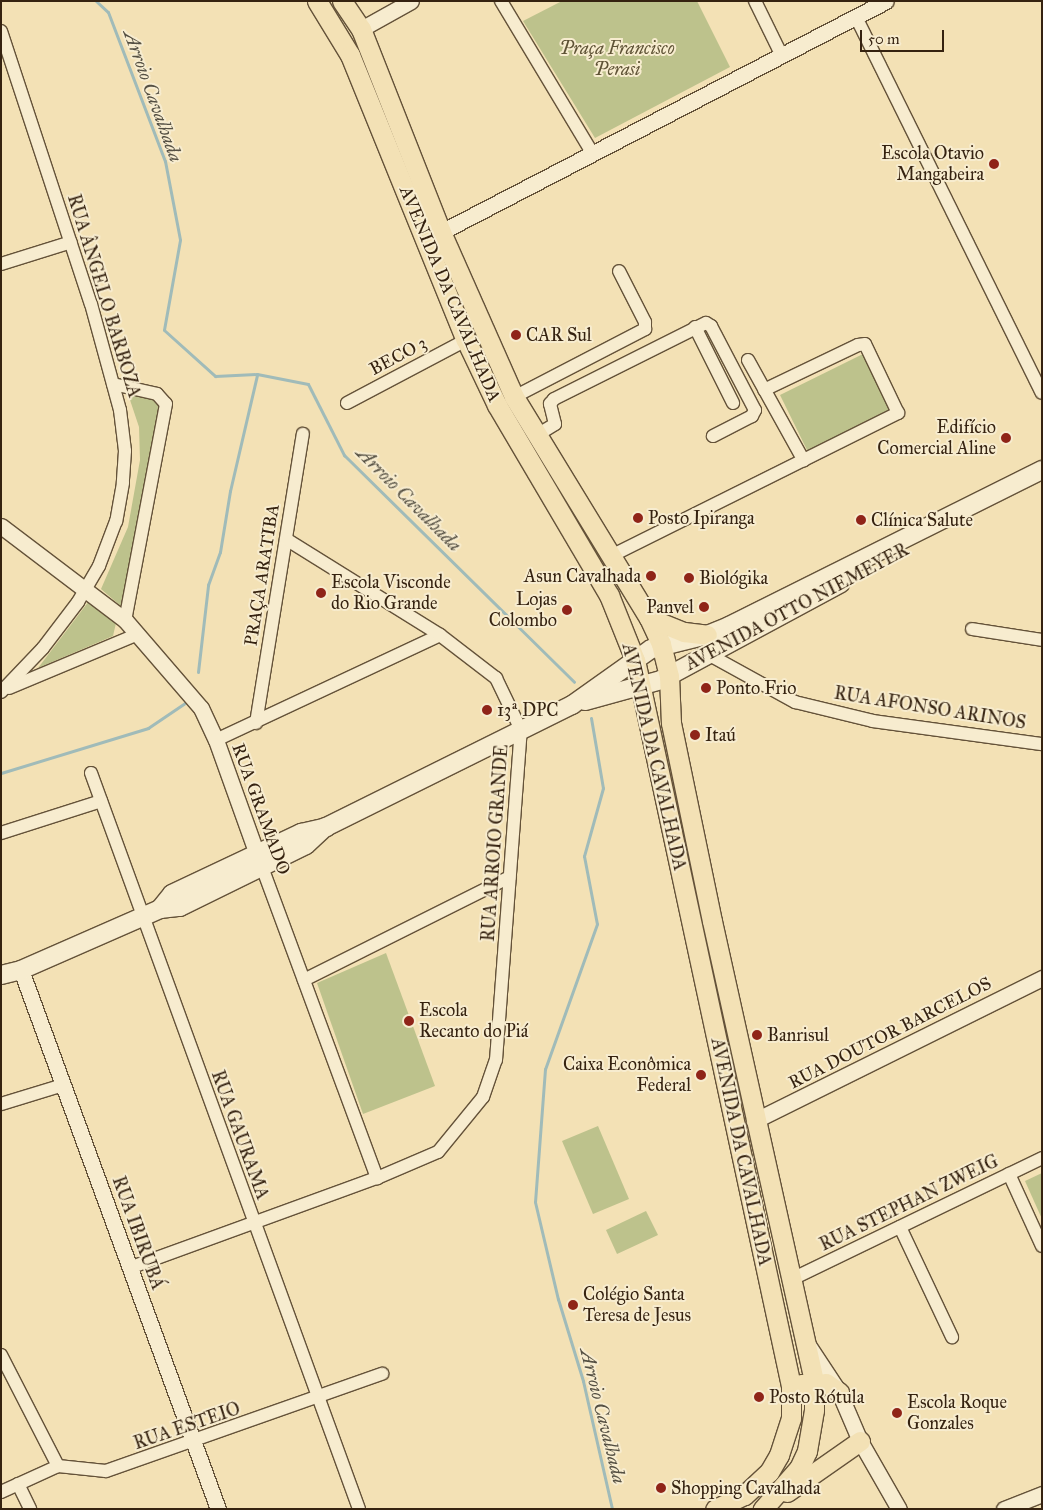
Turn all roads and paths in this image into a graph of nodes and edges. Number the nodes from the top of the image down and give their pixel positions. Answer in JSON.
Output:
{"nodes":[{"id":1,"x":318,"y":1,"type":"edge"},
{"id":2,"x":322,"y":1,"type":"edge"},
{"id":3,"x":342,"y":1,"type":"edge"},
{"id":4,"x":412,"y":1,"type":"edge"},
{"id":5,"x":501,"y":1,"type":"edge"},
{"id":6,"x":755,"y":1,"type":"edge"},
{"id":7,"x":886,"y":1,"type":"edge"},
{"id":8,"x":856,"y":17,"type":"junction"},
{"id":9,"x":361,"y":29,"type":"junction"},
{"id":10,"x":1,"y":31,"type":"edge"},
{"id":11,"x":782,"y":56,"type":"junction"},
{"id":12,"x":593,"y":154,"type":"junction"},
{"id":13,"x":441,"y":232,"type":"junction"},
{"id":14,"x":71,"y":242,"type":"junction"},
{"id":15,"x":1,"y":264,"type":"edge"},
{"id":16,"x":619,"y":271,"type":"dead end"},
{"id":17,"x":695,"y":327,"type":"junction"},
{"id":18,"x":466,"y":340,"type":"junction"},
{"id":19,"x":748,"y":360,"type":"dead end"},
{"id":20,"x":113,"y":384,"type":"junction"},
{"id":21,"x":1040,"y":386,"type":"edge"},
{"id":22,"x":764,"y":390,"type":"junction"},
{"id":23,"x":514,"y":397,"type":"junction"},
{"id":24,"x":347,"y":403,"type":"dead end"},
{"id":25,"x":733,"y":403,"type":"dead end"},
{"id":26,"x":304,"y":434,"type":"dead end"},
{"id":27,"x":537,"y":435,"type":"junction"},
{"id":28,"x":713,"y":436,"type":"dead end"},
{"id":29,"x":804,"y":461,"type":"junction"},
{"id":30,"x":1042,"y":470,"type":"edge"},
{"id":31,"x":1042,"y":481,"type":"edge"},
{"id":32,"x":1,"y":526,"type":"edge"},
{"id":33,"x":286,"y":539,"type":"junction"},
{"id":34,"x":611,"y":556,"type":"junction"},
{"id":35,"x":87,"y":588,"type":"junction"},
{"id":36,"x":649,"y":618,"type":"junction"},
{"id":37,"x":125,"y":620,"type":"junction"},
{"id":38,"x":972,"y":629,"type":"dead end"},
{"id":39,"x":138,"y":634,"type":"junction"},
{"id":40,"x":440,"y":635,"type":"junction"},
{"id":41,"x":1042,"y":640,"type":"edge"},
{"id":42,"x":661,"y":644,"type":"junction"},
{"id":43,"x":706,"y":644,"type":"junction"},
{"id":44,"x":635,"y":660,"type":"junction"},
{"id":45,"x":669,"y":676,"type":"junction"},
{"id":46,"x":640,"y":687,"type":"junction"},
{"id":47,"x":2,"y":691,"type":"edge"},
{"id":48,"x":572,"y":704,"type":"junction"},
{"id":49,"x":256,"y":723,"type":"junction"},
{"id":50,"x":522,"y":730,"type":"junction"},
{"id":51,"x":216,"y":740,"type":"junction"},
{"id":52,"x":1042,"y":744,"type":"edge"},
{"id":53,"x":91,"y":773,"type":"dead end"},
{"id":54,"x":101,"y":801,"type":"junction"},
{"id":55,"x":1,"y":833,"type":"edge"},
{"id":56,"x":259,"y":861,"type":"junction"},
{"id":57,"x":510,"y":877,"type":"junction"},
{"id":58,"x":143,"y":918,"type":"junction"},
{"id":59,"x":21,"y":970,"type":"junction"},
{"id":60,"x":1,"y":975,"type":"edge"},
{"id":61,"x":1042,"y":978,"type":"edge"},
{"id":62,"x":304,"y":980,"type":"junction"},
{"id":63,"x":726,"y":1077,"type":"junction"},
{"id":64,"x":63,"y":1085,"type":"junction"},
{"id":65,"x":1,"y":1104,"type":"edge"},
{"id":66,"x":754,"y":1121,"type":"junction"},
{"id":67,"x":1042,"y":1158,"type":"edge"},
{"id":68,"x":1009,"y":1174,"type":"junction"},
{"id":69,"x":376,"y":1178,"type":"junction"},
{"id":70,"x":254,"y":1224,"type":"junction"},
{"id":71,"x":900,"y":1227,"type":"junction"},
{"id":72,"x":1042,"y":1246,"type":"edge"},
{"id":73,"x":132,"y":1267,"type":"junction"},
{"id":74,"x":790,"y":1280,"type":"junction"},
{"id":75,"x":952,"y":1337,"type":"dead end"},
{"id":76,"x":808,"y":1345,"type":"junction"},
{"id":77,"x":1,"y":1355,"type":"edge"},
{"id":78,"x":382,"y":1374,"type":"dead end"},
{"id":79,"x":814,"y":1382,"type":"junction"},
{"id":80,"x":791,"y":1386,"type":"junction"},
{"id":81,"x":840,"y":1392,"type":"junction"},
{"id":82,"x":318,"y":1398,"type":"junction"},
{"id":83,"x":860,"y":1441,"type":"junction"},
{"id":84,"x":194,"y":1442,"type":"junction"},
{"id":85,"x":58,"y":1466,"type":"junction"},
{"id":86,"x":18,"y":1484,"type":"junction"},
{"id":87,"x":1,"y":1492,"type":"edge"},
{"id":88,"x":1042,"y":1494,"type":"edge"},
{"id":89,"x":744,"y":1495,"type":"junction"},
{"id":90,"x":764,"y":1508,"type":"edge"},
{"id":91,"x":30,"y":1509,"type":"edge"},
{"id":92,"x":218,"y":1509,"type":"edge"},
{"id":93,"x":359,"y":1509,"type":"edge"},
{"id":94,"x":715,"y":1509,"type":"edge"},
{"id":95,"x":728,"y":1509,"type":"edge"},
{"id":96,"x":899,"y":1509,"type":"edge"},
{"id":97,"x":1004,"y":1509,"type":"edge"}],
"edges":[{"from":1,"to":18,"type":"main road","name":"AVENIDA DA CAVALHADA"},
{"from":2,"to":9,"type":"main road"},
{"from":3,"to":9,"type":"main road","name":"AVENIDA DA CAVALHADA"},
{"from":4,"to":9,"type":"street"},
{"from":5,"to":12,"type":"street"},
{"from":6,"to":11,"type":"street"},
{"from":7,"to":8,"type":"street"},
{"from":8,"to":11,"type":"street"},
{"from":8,"to":21,"type":"street"},
{"from":9,"to":13,"type":"main road","name":"AVENIDA DA CAVALHADA"},
{"from":10,"to":14,"type":"street","name":"RUA ÂNGELO BARBOZA"},
{"from":11,"to":12,"type":"street"},
{"from":12,"to":13,"type":"street"},
{"from":13,"to":23,"type":"main road","name":"AVENIDA DA CAVALHADA"},
{"from":14,"to":15,"type":"street"},
{"from":14,"to":20,"type":"street","name":"RUA ÂNGELO BARBOZA"},
{"from":16,"to":23,"type":"street"},
{"from":17,"to":25,"type":"street"},
{"from":17,"to":27,"type":"street"},
{"from":17,"to":28,"type":"street"},
{"from":18,"to":24,"type":"street","name":"BECO 3"},
{"from":18,"to":44,"type":"main road","name":"AVENIDA DA CAVALHADA"},
{"from":19,"to":22,"type":"street"},
{"from":20,"to":35,"type":"street","name":"RUA ÂNGELO BARBOZA"},
{"from":20,"to":37,"type":"street"},
{"from":22,"to":29,"type":"street"},
{"from":22,"to":29,"type":"street"},
{"from":23,"to":27,"type":"main road","name":"AVENIDA DA CAVALHADA"},
{"from":26,"to":33,"type":"street","name":"PRAÇA ARATIBA"},
{"from":27,"to":34,"type":"main road","name":"AVENIDA DA CAVALHADA"},
{"from":29,"to":34,"type":"street"},
{"from":30,"to":43,"type":"main road","name":"AVENIDA OTTO NIEMEYER"},
{"from":31,"to":43,"type":"main road","name":"AVENIDA OTTO NIEMEYER"},
{"from":32,"to":35,"type":"street","name":"RUA GRAMADO"},
{"from":33,"to":40,"type":"street","name":"RUA ARROIO GRANDE"},
{"from":33,"to":49,"type":"street","name":"PRAÇA ARATIBA"},
{"from":34,"to":36,"type":"main road","name":"AVENIDA DA CAVALHADA"},
{"from":35,"to":37,"type":"street","name":"RUA GRAMADO"},
{"from":35,"to":47,"type":"street","name":"RUA ÂNGELO BARBOZA"},
{"from":36,"to":42,"type":"main road","name":"AVENIDA DA CAVALHADA"},
{"from":36,"to":43,"type":"main road"},
{"from":37,"to":39,"type":"street","name":"RUA GRAMADO"},
{"from":38,"to":41,"type":"street"},
{"from":39,"to":47,"type":"street"},
{"from":39,"to":51,"type":"street","name":"RUA GRAMADO"},
{"from":40,"to":49,"type":"street"},
{"from":40,"to":50,"type":"street","name":"RUA ARROIO GRANDE"},
{"from":42,"to":43,"type":"main road","name":"AVENIDA OTTO NIEMEYER"},
{"from":42,"to":44,"type":"main road","name":"AVENIDA OTTO NIEMEYER"},
{"from":42,"to":45,"type":"main road","name":"AVENIDA DA CAVALHADA"},
{"from":43,"to":45,"type":"main road","name":"AVENIDA OTTO NIEMEYER"},
{"from":43,"to":52,"type":"street","name":"RUA AFONSO ARINOS"},
{"from":44,"to":46,"type":"main road","name":"AVENIDA DA CAVALHADA"},
{"from":44,"to":48,"type":"main road","name":"AVENIDA OTTO NIEMEYER"},
{"from":45,"to":46,"type":"main road","name":"AVENIDA OTTO NIEMEYER"},
{"from":45,"to":66,"type":"main road","name":"AVENIDA DA CAVALHADA"},
{"from":46,"to":48,"type":"main road","name":"AVENIDA OTTO NIEMEYER"},
{"from":46,"to":63,"type":"main road","name":"AVENIDA DA CAVALHADA"},
{"from":48,"to":50,"type":"main road","name":"AVENIDA OTTO NIEMEYER"},
{"from":49,"to":51,"type":"street"},
{"from":50,"to":56,"type":"main road","name":"AVENIDA OTTO NIEMEYER"},
{"from":50,"to":57,"type":"street","name":"RUA ARROIO GRANDE"},
{"from":51,"to":56,"type":"street","name":"RUA GRAMADO"},
{"from":53,"to":54,"type":"street","name":"RUA GAURAMA"},
{"from":54,"to":55,"type":"street"},
{"from":54,"to":58,"type":"street","name":"RUA GAURAMA"},
{"from":56,"to":58,"type":"main road","name":"AVENIDA OTTO NIEMEYER"},
{"from":56,"to":62,"type":"street","name":"RUA GRAMADO"},
{"from":57,"to":62,"type":"street"},
{"from":57,"to":69,"type":"street","name":"RUA ARROIO GRANDE"},
{"from":58,"to":59,"type":"main road","name":"AVENIDA OTTO NIEMEYER"},
{"from":58,"to":70,"type":"street","name":"RUA GAURAMA"},
{"from":59,"to":60,"type":"main road","name":"AVENIDA OTTO NIEMEYER"},
{"from":59,"to":64,"type":"street","name":"RUA IBIRUBÁ"},
{"from":61,"to":66,"type":"street","name":"RUA DOUTOR BARCELOS"},
{"from":62,"to":69,"type":"street","name":"RUA GRAMADO"},
{"from":63,"to":66,"type":"main road"},
{"from":63,"to":80,"type":"main road","name":"AVENIDA DA CAVALHADA"},
{"from":64,"to":65,"type":"street"},
{"from":64,"to":73,"type":"street","name":"RUA IBIRUBÁ"},
{"from":66,"to":74,"type":"main road","name":"AVENIDA DA CAVALHADA"},
{"from":67,"to":68,"type":"street","name":"RUA STEPHAN ZWEIG"},
{"from":68,"to":71,"type":"street","name":"RUA STEPHAN ZWEIG"},
{"from":68,"to":72,"type":"street"},
{"from":69,"to":70,"type":"street","name":"RUA ARROIO GRANDE"},
{"from":70,"to":73,"type":"street","name":"RUA ARROIO GRANDE"},
{"from":70,"to":82,"type":"street","name":"RUA GAURAMA"},
{"from":71,"to":74,"type":"street","name":"RUA STEPHAN ZWEIG"},
{"from":71,"to":75,"type":"street"},
{"from":73,"to":84,"type":"street","name":"RUA IBIRUBÁ"},
{"from":74,"to":76,"type":"main road","name":"AVENIDA DA CAVALHADA"},
{"from":76,"to":79,"type":"main road","name":"AVENIDA DA CAVALHADA"},
{"from":76,"to":81,"type":"street"},
{"from":77,"to":85,"type":"street"},
{"from":78,"to":82,"type":"street","name":"RUA ESTEIO"},
{"from":79,"to":80,"type":"main road"},
{"from":79,"to":81,"type":"main road"},
{"from":79,"to":90,"type":"main road","name":"AVENIDA DA CAVALHADA"},
{"from":80,"to":89,"type":"main road","name":"AVENIDA DA CAVALHADA"},
{"from":81,"to":83,"type":"street"},
{"from":82,"to":84,"type":"street","name":"RUA ESTEIO"},
{"from":82,"to":93,"type":"street","name":"RUA GAURAMA"},
{"from":83,"to":90,"type":"main road"},
{"from":83,"to":96,"type":"street"},
{"from":84,"to":85,"type":"street","name":"RUA ESTEIO"},
{"from":84,"to":92,"type":"street","name":"RUA IBIRUBÁ"},
{"from":85,"to":86,"type":"street"},
{"from":86,"to":87,"type":"street"},
{"from":86,"to":91,"type":"street"},
{"from":88,"to":97,"type":"street"},
{"from":89,"to":94,"type":"main road","name":"AVENIDA DA CAVALHADA"},
{"from":89,"to":95,"type":"main road"}]}
